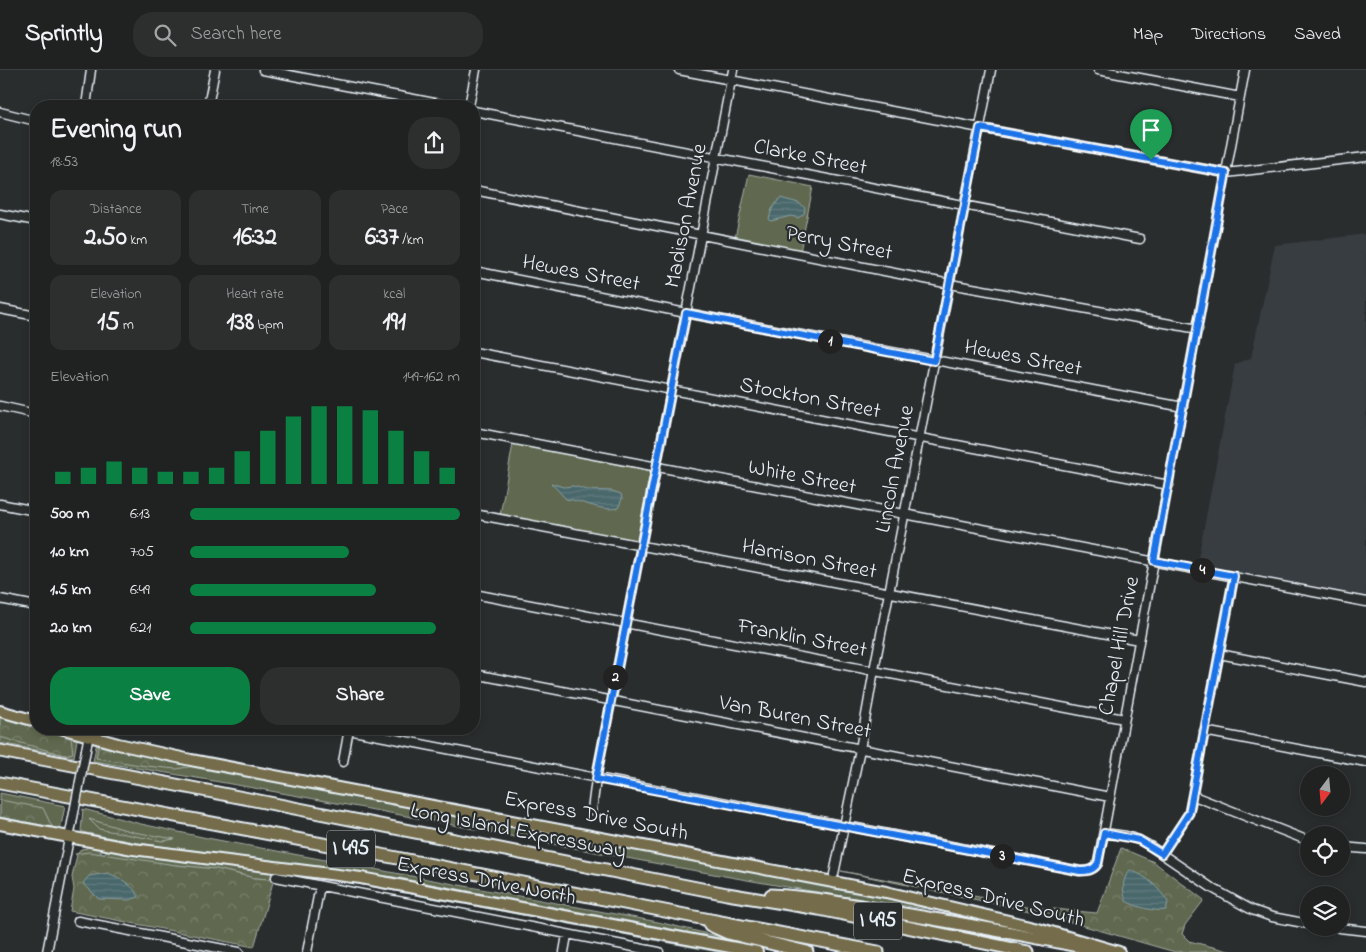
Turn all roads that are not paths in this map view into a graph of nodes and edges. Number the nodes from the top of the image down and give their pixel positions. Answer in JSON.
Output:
{"nodes":[{"id":1,"x":91,"y":70,"type":"edge"},
{"id":2,"x":215,"y":70,"type":"edge"},
{"id":3,"x":262,"y":70,"type":"edge"},
{"id":4,"x":476,"y":70,"type":"edge"},
{"id":5,"x":679,"y":70,"type":"edge"},
{"id":6,"x":733,"y":70,"type":"edge"},
{"id":7,"x":991,"y":70,"type":"edge"},
{"id":8,"x":1098,"y":70,"type":"edge"},
{"id":9,"x":1245,"y":70,"type":"edge"},
{"id":10,"x":731,"y":80,"type":"junction"},
{"id":11,"x":1240,"y":97,"type":"junction"},
{"id":12,"x":87,"y":100,"type":"edge"},
{"id":13,"x":209,"y":100,"type":"edge"},
{"id":14,"x":419,"y":100,"type":"edge"},
{"id":15,"x":470,"y":100,"type":"edge"},
{"id":16,"x":0,"y":112,"type":"edge"},
{"id":17,"x":480,"y":112,"type":"edge"},
{"id":18,"x":30,"y":120,"type":"edge"},
{"id":19,"x":980,"y":128,"type":"junction"},
{"id":20,"x":1366,"y":157,"type":"edge"},
{"id":21,"x":716,"y":158,"type":"junction"},
{"id":22,"x":1226,"y":173,"type":"junction"},
{"id":23,"x":480,"y":191,"type":"edge"},
{"id":24,"x":965,"y":206,"type":"junction"},
{"id":25,"x":0,"y":214,"type":"edge"},
{"id":26,"x":30,"y":220,"type":"edge"},
{"id":27,"x":701,"y":235,"type":"junction"},
{"id":28,"x":1140,"y":239,"type":"dead end"},
{"id":29,"x":480,"y":272,"type":"edge"},
{"id":30,"x":950,"y":284,"type":"junction"},
{"id":31,"x":0,"y":309,"type":"edge"},
{"id":32,"x":686,"y":313,"type":"junction"},
{"id":33,"x":30,"y":315,"type":"edge"},
{"id":34,"x":1198,"y":329,"type":"junction"},
{"id":35,"x":480,"y":353,"type":"edge"},
{"id":36,"x":934,"y":361,"type":"junction"},
{"id":37,"x":671,"y":389,"type":"junction"},
{"id":38,"x":0,"y":406,"type":"edge"},
{"id":39,"x":1183,"y":407,"type":"junction"},
{"id":40,"x":30,"y":413,"type":"edge"},
{"id":41,"x":480,"y":433,"type":"edge"},
{"id":42,"x":919,"y":439,"type":"junction"},
{"id":43,"x":656,"y":468,"type":"junction"},
{"id":44,"x":1169,"y":485,"type":"junction"},
{"id":45,"x":0,"y":504,"type":"edge"},
{"id":46,"x":30,"y":509,"type":"edge"},
{"id":47,"x":480,"y":515,"type":"edge"},
{"id":48,"x":905,"y":515,"type":"junction"},
{"id":49,"x":640,"y":546,"type":"junction"},
{"id":50,"x":1154,"y":561,"type":"junction"},
{"id":51,"x":1234,"y":576,"type":"junction"},
{"id":52,"x":889,"y":593,"type":"junction"},
{"id":53,"x":480,"y":595,"type":"edge"},
{"id":54,"x":0,"y":599,"type":"edge"},
{"id":55,"x":1366,"y":602,"type":"edge"},
{"id":56,"x":30,"y":605,"type":"edge"},
{"id":57,"x":625,"y":622,"type":"junction"},
{"id":58,"x":1139,"y":640,"type":"junction"},
{"id":59,"x":1219,"y":654,"type":"junction"},
{"id":60,"x":874,"y":670,"type":"junction"},
{"id":61,"x":480,"y":675,"type":"edge"},
{"id":62,"x":1366,"y":682,"type":"edge"},
{"id":63,"x":611,"y":699,"type":"junction"},
{"id":64,"x":0,"y":711,"type":"edge"},
{"id":65,"x":30,"y":719,"type":"edge"},
{"id":66,"x":1124,"y":719,"type":"junction"},
{"id":67,"x":1204,"y":731,"type":"junction"},
{"id":68,"x":88,"y":735,"type":"edge"},
{"id":69,"x":100,"y":735,"type":"edge"},
{"id":70,"x":346,"y":735,"type":"edge"},
{"id":71,"x":377,"y":735,"type":"edge"},
{"id":72,"x":860,"y":749,"type":"junction"},
{"id":73,"x":0,"y":751,"type":"edge"},
{"id":74,"x":343,"y":762,"type":"dead end"},
{"id":75,"x":1366,"y":762,"type":"edge"},
{"id":76,"x":596,"y":779,"type":"junction"},
{"id":77,"x":0,"y":783,"type":"edge"},
{"id":78,"x":1194,"y":796,"type":"junction"},
{"id":79,"x":1110,"y":797,"type":"junction"},
{"id":80,"x":592,"y":810,"type":"dead end"},
{"id":81,"x":0,"y":824,"type":"edge"},
{"id":82,"x":844,"y":826,"type":"junction"},
{"id":83,"x":1104,"y":833,"type":"junction"},
{"id":84,"x":1300,"y":837,"type":"edge"},
{"id":85,"x":70,"y":838,"type":"junction"},
{"id":86,"x":1350,"y":847,"type":"edge"},
{"id":87,"x":1366,"y":849,"type":"edge"},
{"id":88,"x":1162,"y":854,"type":"junction"},
{"id":89,"x":834,"y":874,"type":"dead end"},
{"id":90,"x":276,"y":877,"type":"dead end"},
{"id":91,"x":320,"y":886,"type":"junction"},
{"id":92,"x":726,"y":894,"type":"junction"},
{"id":93,"x":695,"y":918,"type":"junction"},
{"id":94,"x":78,"y":921,"type":"dead end"},
{"id":95,"x":1300,"y":922,"type":"edge"},
{"id":96,"x":1350,"y":929,"type":"edge"},
{"id":97,"x":1366,"y":930,"type":"edge"},
{"id":98,"x":567,"y":935,"type":"junction"},
{"id":99,"x":47,"y":952,"type":"edge"},
{"id":100,"x":239,"y":952,"type":"edge"},
{"id":101,"x":307,"y":952,"type":"edge"},
{"id":102,"x":564,"y":952,"type":"edge"},
{"id":103,"x":660,"y":952,"type":"edge"},
{"id":104,"x":756,"y":952,"type":"edge"},
{"id":105,"x":807,"y":952,"type":"edge"},
{"id":106,"x":878,"y":952,"type":"edge"},
{"id":107,"x":1028,"y":952,"type":"edge"},
{"id":108,"x":1104,"y":952,"type":"edge"},
{"id":109,"x":1119,"y":952,"type":"edge"}],
"edges":[{"from":1,"to":12,"type":"street"},
{"from":2,"to":13,"type":"street"},
{"from":3,"to":14,"type":"street"},
{"from":4,"to":15,"type":"street"},
{"from":5,"to":10,"type":"street"},
{"from":6,"to":10,"type":"street","name":"Madison Avenue"},
{"from":7,"to":19,"type":"street","name":"Lincoln Avenue"},
{"from":8,"to":11,"type":"street"},
{"from":9,"to":11,"type":"street","name":"Chapel Hill Drive"},
{"from":10,"to":19,"type":"street"},
{"from":10,"to":21,"type":"street","name":"Madison Avenue"},
{"from":11,"to":22,"type":"street","name":"Chapel Hill Drive"},
{"from":16,"to":18,"type":"street"},
{"from":17,"to":21,"type":"street","name":"Clarke Street"},
{"from":19,"to":22,"type":"street"},
{"from":19,"to":24,"type":"street","name":"Lincoln Avenue"},
{"from":20,"to":22,"type":"street"},
{"from":21,"to":24,"type":"street","name":"Clarke Street"},
{"from":21,"to":27,"type":"street","name":"Madison Avenue"},
{"from":22,"to":34,"type":"street","name":"Chapel Hill Drive"},
{"from":23,"to":27,"type":"street","name":"Perry Street"},
{"from":24,"to":28,"type":"street","name":"Clarke Street"},
{"from":24,"to":30,"type":"street","name":"Lincoln Avenue"},
{"from":25,"to":26,"type":"street"},
{"from":27,"to":30,"type":"street","name":"Perry Street"},
{"from":27,"to":32,"type":"street","name":"Madison Avenue"},
{"from":29,"to":32,"type":"street","name":"Hewes Street"},
{"from":30,"to":34,"type":"street","name":"Perry Street"},
{"from":30,"to":36,"type":"street","name":"Lincoln Avenue"},
{"from":31,"to":33,"type":"street"},
{"from":32,"to":36,"type":"street","name":"Hewes Street"},
{"from":32,"to":37,"type":"street","name":"Madison Avenue"},
{"from":34,"to":39,"type":"street","name":"Chapel Hill Drive"},
{"from":35,"to":37,"type":"street","name":"Stockton Street"},
{"from":36,"to":39,"type":"street","name":"Hewes Street"},
{"from":36,"to":42,"type":"street","name":"Lincoln Avenue"},
{"from":37,"to":42,"type":"street","name":"Stockton Street"},
{"from":37,"to":43,"type":"street","name":"Madison Avenue"},
{"from":38,"to":40,"type":"street"},
{"from":39,"to":44,"type":"street","name":"Chapel Hill Drive"},
{"from":41,"to":43,"type":"street","name":"White Street"},
{"from":42,"to":44,"type":"street","name":"Stockton Street"},
{"from":42,"to":48,"type":"street","name":"Lincoln Avenue"},
{"from":43,"to":48,"type":"street","name":"White Street"},
{"from":43,"to":49,"type":"street","name":"Madison Avenue"},
{"from":44,"to":50,"type":"street","name":"Chapel Hill Drive"},
{"from":45,"to":46,"type":"street"},
{"from":47,"to":49,"type":"street","name":"Harrison Street"},
{"from":48,"to":50,"type":"street","name":"White Street"},
{"from":48,"to":52,"type":"street","name":"Lincoln Avenue"},
{"from":49,"to":52,"type":"street","name":"Harrison Street"},
{"from":49,"to":57,"type":"street","name":"Madison Avenue"},
{"from":50,"to":51,"type":"street","name":"White Street"},
{"from":50,"to":58,"type":"street","name":"Chapel Hill Drive"},
{"from":51,"to":55,"type":"street","name":"White Street"},
{"from":51,"to":59,"type":"street"},
{"from":52,"to":58,"type":"street","name":"Harrison Street"},
{"from":52,"to":60,"type":"street","name":"Lincoln Avenue"},
{"from":53,"to":57,"type":"street","name":"Franklin Street"},
{"from":54,"to":56,"type":"street"},
{"from":57,"to":60,"type":"street","name":"Franklin Street"},
{"from":57,"to":63,"type":"street","name":"Madison Avenue"},
{"from":58,"to":66,"type":"street","name":"Chapel Hill Drive"},
{"from":59,"to":62,"type":"street"},
{"from":59,"to":67,"type":"street"},
{"from":60,"to":66,"type":"street","name":"Franklin Street"},
{"from":60,"to":72,"type":"street","name":"Lincoln Avenue"},
{"from":61,"to":63,"type":"street","name":"Van Buren Street"},
{"from":63,"to":72,"type":"street","name":"Van Buren Street"},
{"from":63,"to":76,"type":"street","name":"Madison Avenue"},
{"from":64,"to":65,"type":"main road"},
{"from":66,"to":79,"type":"street","name":"Chapel Hill Drive"},
{"from":67,"to":75,"type":"street"},
{"from":67,"to":78,"type":"street"},
{"from":68,"to":85,"type":"street","bridge":true},
{"from":69,"to":109,"type":"main road","name":"Express Drive South"},
{"from":70,"to":74,"type":"street"},
{"from":71,"to":76,"type":"street"},
{"from":72,"to":79,"type":"street","name":"Van Buren Street"},
{"from":72,"to":82,"type":"street","name":"Lincoln Avenue"},
{"from":73,"to":92,"type":"highway","name":"Long Island Expressway","number":"I 495"},
{"from":76,"to":80,"type":"street","name":"Madison Avenue"},
{"from":76,"to":82,"type":"street"},
{"from":77,"to":93,"type":"highway","number":"I 495"},
{"from":78,"to":84,"type":"street"},
{"from":78,"to":88,"type":"street"},
{"from":79,"to":83,"type":"street","name":"Chapel Hill Drive"},
{"from":81,"to":85,"type":"main road","name":"Express Drive North"},
{"from":82,"to":83,"type":"street","name":"Chapel Hill Drive"},
{"from":82,"to":89,"type":"street","name":"Lincoln Avenue"},
{"from":83,"to":88,"type":"street"},
{"from":85,"to":99,"type":"street"},
{"from":85,"to":104,"type":"main road","name":"Express Drive North"},
{"from":86,"to":87,"type":"street"},
{"from":88,"to":95,"type":"street"},
{"from":90,"to":91,"type":"street"},
{"from":91,"to":98,"type":"street"},
{"from":91,"to":101,"type":"street"},
{"from":92,"to":107,"type":"highway","name":"Long Island Expressway","number":"I 495"},
{"from":92,"to":108,"type":"highway"},
{"from":93,"to":105,"type":"highway"},
{"from":93,"to":106,"type":"highway","number":"I 495"},
{"from":94,"to":100,"type":"street"},
{"from":96,"to":97,"type":"street"},
{"from":98,"to":102,"type":"street"},
{"from":98,"to":103,"type":"street"}]}
